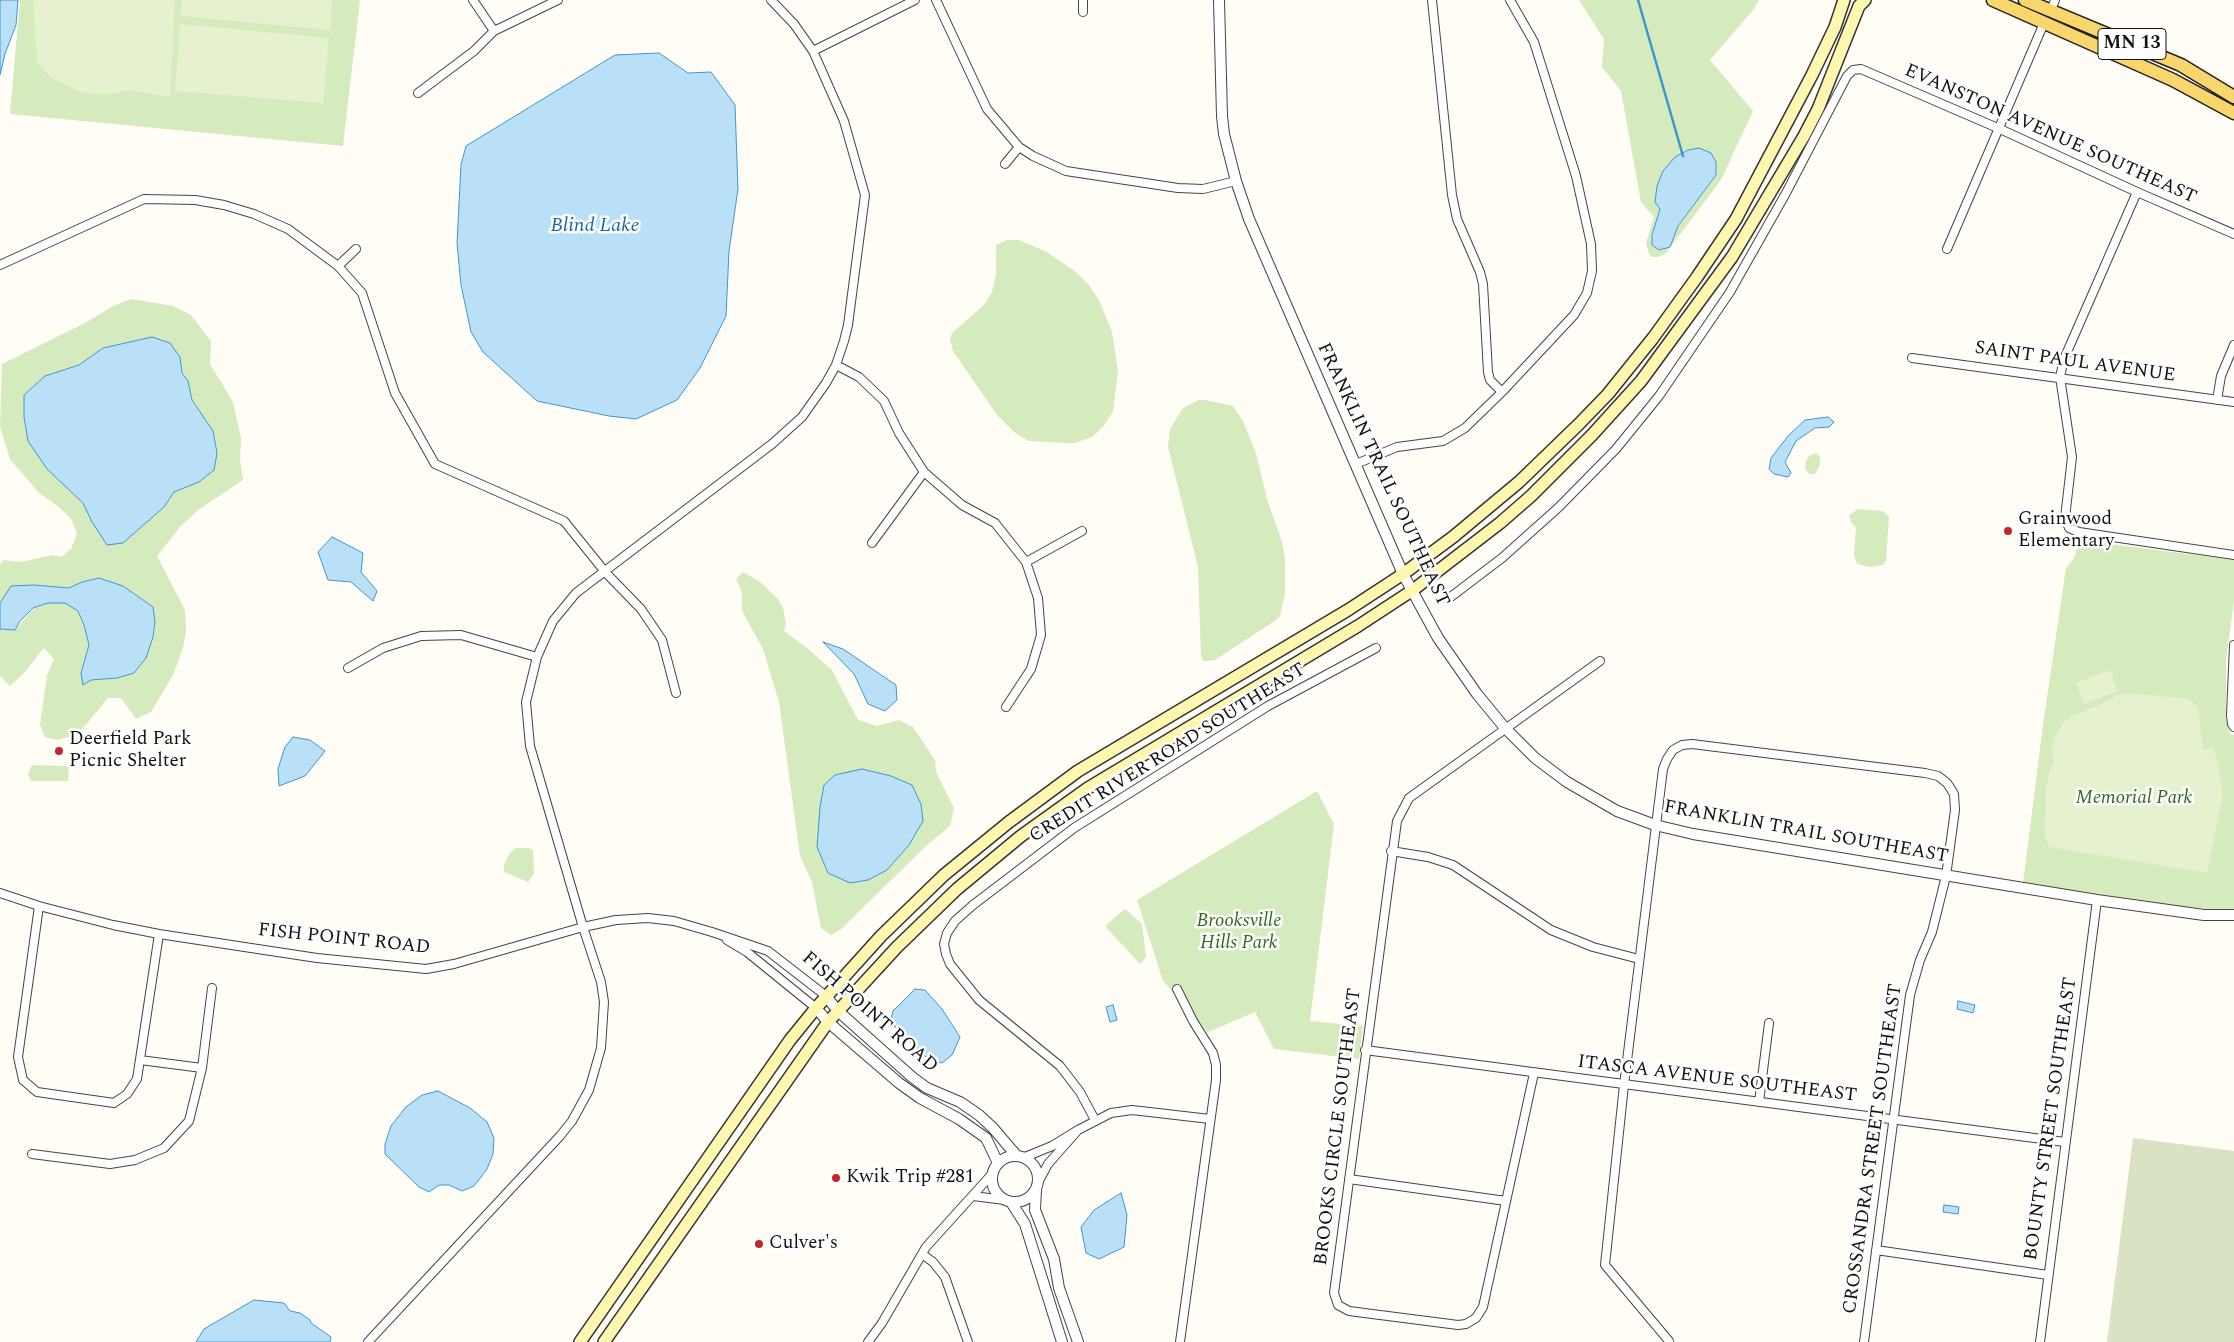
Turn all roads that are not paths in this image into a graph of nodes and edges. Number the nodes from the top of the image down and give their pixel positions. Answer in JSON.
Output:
{"nodes":[{"id":1,"x":473,"y":0,"type":"edge"},
{"id":2,"x":558,"y":0,"type":"edge"},
{"id":3,"x":771,"y":0,"type":"edge"},
{"id":4,"x":915,"y":0,"type":"edge"},
{"id":5,"x":936,"y":0,"type":"edge"},
{"id":6,"x":1083,"y":0,"type":"edge"},
{"id":7,"x":1219,"y":0,"type":"edge"},
{"id":8,"x":1432,"y":0,"type":"edge"},
{"id":9,"x":1510,"y":0,"type":"edge"},
{"id":10,"x":1844,"y":0,"type":"edge"},
{"id":11,"x":1865,"y":0,"type":"edge"},
{"id":12,"x":1993,"y":0,"type":"edge"},
{"id":13,"x":2025,"y":0,"type":"edge"},
{"id":14,"x":2053,"y":5,"type":"edge"},
{"id":15,"x":1083,"y":12,"type":"dead end"},
{"id":16,"x":2044,"y":23,"type":"junction"},
{"id":17,"x":494,"y":31,"type":"junction"},
{"id":18,"x":813,"y":51,"type":"junction"},
{"id":19,"x":418,"y":93,"type":"dead end"},
{"id":20,"x":2234,"y":97,"type":"edge"},
{"id":21,"x":2234,"y":113,"type":"edge"},
{"id":22,"x":2000,"y":129,"type":"junction"},
{"id":23,"x":1019,"y":147,"type":"junction"},
{"id":24,"x":1006,"y":164,"type":"dead end"},
{"id":25,"x":1236,"y":181,"type":"junction"},
{"id":26,"x":2137,"y":192,"type":"junction"},
{"id":27,"x":2234,"y":234,"type":"edge"},
{"id":28,"x":356,"y":249,"type":"dead end"},
{"id":29,"x":1947,"y":249,"type":"dead end"},
{"id":30,"x":0,"y":265,"type":"edge"},
{"id":31,"x":338,"y":266,"type":"junction"},
{"id":32,"x":2234,"y":345,"type":"edge"},
{"id":33,"x":1912,"y":358,"type":"dead end"},
{"id":34,"x":836,"y":365,"type":"junction"},
{"id":35,"x":2060,"y":377,"type":"junction"},
{"id":36,"x":1502,"y":392,"type":"junction"},
{"id":37,"x":2217,"y":400,"type":"junction"},
{"id":38,"x":2234,"y":402,"type":"edge"},
{"id":39,"x":1356,"y":464,"type":"junction"},
{"id":40,"x":924,"y":472,"type":"junction"},
{"id":41,"x":1082,"y":531,"type":"dead end"},
{"id":42,"x":872,"y":543,"type":"dead end"},
{"id":43,"x":2234,"y":555,"type":"edge"},
{"id":44,"x":1026,"y":562,"type":"junction"},
{"id":45,"x":606,"y":573,"type":"junction"},
{"id":46,"x":1403,"y":574,"type":"junction"},
{"id":47,"x":1413,"y":590,"type":"junction"},
{"id":48,"x":1448,"y":599,"type":"dead end"},
{"id":49,"x":2234,"y":645,"type":"edge"},
{"id":50,"x":1376,"y":648,"type":"dead end"},
{"id":51,"x":537,"y":657,"type":"junction"},
{"id":52,"x":1600,"y":661,"type":"dead end"},
{"id":53,"x":348,"y":668,"type":"dead end"},
{"id":54,"x":676,"y":693,"type":"dead end"},
{"id":55,"x":1006,"y":707,"type":"dead end"},
{"id":56,"x":2234,"y":727,"type":"edge"},
{"id":57,"x":1505,"y":728,"type":"junction"},
{"id":58,"x":1655,"y":825,"type":"junction"},
{"id":59,"x":1391,"y":851,"type":"junction"},
{"id":60,"x":1946,"y":876,"type":"junction"},
{"id":61,"x":0,"y":893,"type":"edge"},
{"id":62,"x":2097,"y":900,"type":"junction"},
{"id":63,"x":39,"y":906,"type":"junction"},
{"id":64,"x":2234,"y":915,"type":"edge"},
{"id":65,"x":583,"y":927,"type":"junction"},
{"id":66,"x":712,"y":932,"type":"junction"},
{"id":67,"x":159,"y":934,"type":"junction"},
{"id":68,"x":1639,"y":959,"type":"junction"},
{"id":69,"x":212,"y":988,"type":"dead end"},
{"id":70,"x":1177,"y":989,"type":"dead end"},
{"id":71,"x":826,"y":996,"type":"junction"},
{"id":72,"x":816,"y":1008,"type":"junction"},
{"id":73,"x":838,"y":1011,"type":"junction"},
{"id":74,"x":828,"y":1022,"type":"junction"},
{"id":75,"x":1769,"y":1023,"type":"dead end"},
{"id":76,"x":1365,"y":1050,"type":"junction"},
{"id":77,"x":140,"y":1060,"type":"junction"},
{"id":78,"x":202,"y":1068,"type":"junction"},
{"id":79,"x":1534,"y":1074,"type":"junction"},
{"id":80,"x":1624,"y":1084,"type":"junction"},
{"id":81,"x":1759,"y":1102,"type":"junction"},
{"id":82,"x":1210,"y":1119,"type":"junction"},
{"id":83,"x":1894,"y":1119,"type":"junction"},
{"id":84,"x":1095,"y":1120,"type":"junction"},
{"id":85,"x":1078,"y":1130,"type":"junction"},
{"id":86,"x":2066,"y":1142,"type":"junction"},
{"id":87,"x":32,"y":1154,"type":"dead end"},
{"id":88,"x":1021,"y":1156,"type":"junction"},
{"id":89,"x":998,"y":1163,"type":"junction"},
{"id":90,"x":992,"y":1174,"type":"junction"},
{"id":91,"x":1349,"y":1179,"type":"junction"},
{"id":92,"x":1037,"y":1186,"type":"junction"},
{"id":93,"x":973,"y":1196,"type":"junction"},
{"id":94,"x":1008,"y":1201,"type":"junction"},
{"id":95,"x":1506,"y":1201,"type":"junction"},
{"id":96,"x":1876,"y":1250,"type":"junction"},
{"id":97,"x":922,"y":1254,"type":"junction"},
{"id":98,"x":2048,"y":1274,"type":"junction"},
{"id":99,"x":1669,"y":1341,"type":"dead end"},
{"id":100,"x":368,"y":1342,"type":"edge"},
{"id":101,"x":580,"y":1342,"type":"edge"},
{"id":102,"x":604,"y":1342,"type":"edge"},
{"id":103,"x":868,"y":1342,"type":"edge"},
{"id":104,"x":968,"y":1342,"type":"edge"},
{"id":105,"x":1062,"y":1342,"type":"edge"},
{"id":106,"x":1078,"y":1342,"type":"edge"},
{"id":107,"x":1180,"y":1342,"type":"edge"},
{"id":108,"x":1864,"y":1342,"type":"edge"},
{"id":109,"x":2040,"y":1342,"type":"edge"}],
"edges":[{"from":1,"to":17,"type":"street"},
{"from":2,"to":17,"type":"street"},
{"from":3,"to":18,"type":"street"},
{"from":4,"to":18,"type":"street"},
{"from":5,"to":23,"type":"street"},
{"from":6,"to":15,"type":"street"},
{"from":7,"to":25,"type":"street","name":"FRANKLIN TRAIL SOUTHEAST"},
{"from":8,"to":36,"type":"street"},
{"from":9,"to":36,"type":"street"},
{"from":10,"to":46,"type":"main road"},
{"from":11,"to":47,"type":"main road"},
{"from":12,"to":16,"type":"main road","number":"MN 13"},
{"from":13,"to":14,"type":"main road","number":"MN 13"},
{"from":14,"to":20,"type":"main road","number":"MN 13"},
{"from":16,"to":21,"type":"main road","number":"MN 13"},
{"from":16,"to":22,"type":"street"},
{"from":17,"to":19,"type":"street"},
{"from":18,"to":34,"type":"street"},
{"from":22,"to":26,"type":"street","name":"EVANSTON AVENUE SOUTHEAST"},
{"from":22,"to":29,"type":"street"},
{"from":22,"to":48,"type":"street","name":"EVANSTON AVENUE SOUTHEAST"},
{"from":23,"to":24,"type":"street"},
{"from":23,"to":25,"type":"street"},
{"from":25,"to":39,"type":"street","name":"FRANKLIN TRAIL SOUTHEAST"},
{"from":26,"to":27,"type":"street","name":"EVANSTON AVENUE SOUTHEAST"},
{"from":26,"to":35,"type":"street"},
{"from":28,"to":31,"type":"street"},
{"from":30,"to":31,"type":"street"},
{"from":31,"to":45,"type":"street"},
{"from":32,"to":37,"type":"street"},
{"from":33,"to":35,"type":"street","name":"SAINT PAUL AVENUE"},
{"from":34,"to":40,"type":"street"},
{"from":34,"to":45,"type":"street"},
{"from":35,"to":37,"type":"street","name":"SAINT PAUL AVENUE"},
{"from":35,"to":43,"type":"street"},
{"from":36,"to":39,"type":"street"},
{"from":37,"to":38,"type":"street","name":"SAINT PAUL AVENUE"},
{"from":39,"to":46,"type":"street","name":"FRANKLIN TRAIL SOUTHEAST"},
{"from":40,"to":42,"type":"street"},
{"from":40,"to":44,"type":"street"},
{"from":41,"to":44,"type":"street"},
{"from":44,"to":55,"type":"street"},
{"from":45,"to":51,"type":"street"},
{"from":45,"to":54,"type":"street"},
{"from":46,"to":47,"type":"street","name":"FRANKLIN TRAIL SOUTHEAST"},
{"from":46,"to":71,"type":"main road"},
{"from":47,"to":57,"type":"street","name":"FRANKLIN TRAIL SOUTHEAST"},
{"from":47,"to":73,"type":"main road"},
{"from":49,"to":56,"type":"street"},
{"from":50,"to":84,"type":"street","name":"CREDIT RIVER ROAD SOUTHEAST"},
{"from":51,"to":53,"type":"street"},
{"from":51,"to":65,"type":"street"},
{"from":52,"to":57,"type":"street","name":"BROOKS CIRCLE SOUTHEAST"},
{"from":57,"to":58,"type":"street","name":"FRANKLIN TRAIL SOUTHEAST"},
{"from":57,"to":59,"type":"street","name":"BROOKS CIRCLE SOUTHEAST"},
{"from":58,"to":60,"type":"street","name":"FRANKLIN TRAIL SOUTHEAST"},
{"from":58,"to":60,"type":"street","name":"CROSSANDRA STREET SOUTHEAST"},
{"from":58,"to":68,"type":"street"},
{"from":59,"to":68,"type":"street"},
{"from":59,"to":76,"type":"street","name":"BROOKS CIRCLE SOUTHEAST"},
{"from":60,"to":62,"type":"street","name":"FRANKLIN TRAIL SOUTHEAST"},
{"from":60,"to":83,"type":"street","name":"CROSSANDRA STREET SOUTHEAST"},
{"from":61,"to":63,"type":"street","name":"FISH POINT ROAD"},
{"from":62,"to":64,"type":"street","name":"FRANKLIN TRAIL SOUTHEAST"},
{"from":62,"to":86,"type":"street","name":"BOUNTY STREET SOUTHEAST"},
{"from":63,"to":67,"type":"street","name":"FISH POINT ROAD"},
{"from":63,"to":77,"type":"street"},
{"from":65,"to":66,"type":"street","name":"FISH POINT ROAD"},
{"from":65,"to":67,"type":"street","name":"FISH POINT ROAD"},
{"from":65,"to":100,"type":"street"},
{"from":66,"to":71,"type":"street","name":"FISH POINT ROAD"},
{"from":66,"to":72,"type":"street","name":"FISH POINT ROAD"},
{"from":67,"to":77,"type":"street"},
{"from":68,"to":80,"type":"street"},
{"from":69,"to":78,"type":"street"},
{"from":70,"to":82,"type":"street"},
{"from":71,"to":72,"type":"main road"},
{"from":71,"to":73,"type":"street","name":"FISH POINT ROAD"},
{"from":72,"to":74,"type":"street","name":"FISH POINT ROAD"},
{"from":72,"to":101,"type":"main road"},
{"from":73,"to":74,"type":"main road"},
{"from":73,"to":88,"type":"street","name":"FISH POINT ROAD"},
{"from":74,"to":89,"type":"street","name":"FISH POINT ROAD"},
{"from":74,"to":102,"type":"main road"},
{"from":75,"to":81,"type":"street"},
{"from":76,"to":79,"type":"street","name":"ITASCA AVENUE SOUTHEAST"},
{"from":76,"to":91,"type":"street","name":"BROOKS CIRCLE SOUTHEAST"},
{"from":77,"to":78,"type":"street"},
{"from":78,"to":87,"type":"street"},
{"from":79,"to":80,"type":"street","name":"ITASCA AVENUE SOUTHEAST"},
{"from":79,"to":95,"type":"street","name":"BROOKS CIRCLE SOUTHEAST"},
{"from":80,"to":81,"type":"street","name":"ITASCA AVENUE SOUTHEAST"},
{"from":80,"to":99,"type":"street"},
{"from":81,"to":83,"type":"street","name":"ITASCA AVENUE SOUTHEAST"},
{"from":82,"to":84,"type":"street"},
{"from":82,"to":107,"type":"street"},
{"from":83,"to":86,"type":"street","name":"ITASCA AVENUE SOUTHEAST"},
{"from":83,"to":96,"type":"street","name":"CROSSANDRA STREET SOUTHEAST"},
{"from":84,"to":85,"type":"street"},
{"from":85,"to":88,"type":"street"},
{"from":85,"to":92,"type":"street"},
{"from":86,"to":98,"type":"street","name":"BOUNTY STREET SOUTHEAST"},
{"from":88,"to":89,"type":"street"},
{"from":88,"to":92,"type":"street"},
{"from":89,"to":90,"type":"street"},
{"from":90,"to":93,"type":"street"},
{"from":90,"to":94,"type":"street"},
{"from":91,"to":95,"type":"street"},
{"from":91,"to":95,"type":"street","name":"BROOKS CIRCLE SOUTHEAST"},
{"from":92,"to":94,"type":"street"},
{"from":92,"to":106,"type":"street"},
{"from":93,"to":94,"type":"street"},
{"from":93,"to":97,"type":"street"},
{"from":94,"to":105,"type":"street"},
{"from":96,"to":98,"type":"street"},
{"from":96,"to":108,"type":"street","name":"CROSSANDRA STREET SOUTHEAST"},
{"from":97,"to":103,"type":"street"},
{"from":97,"to":104,"type":"street"},
{"from":98,"to":109,"type":"street","name":"BOUNTY STREET SOUTHEAST"}]}
